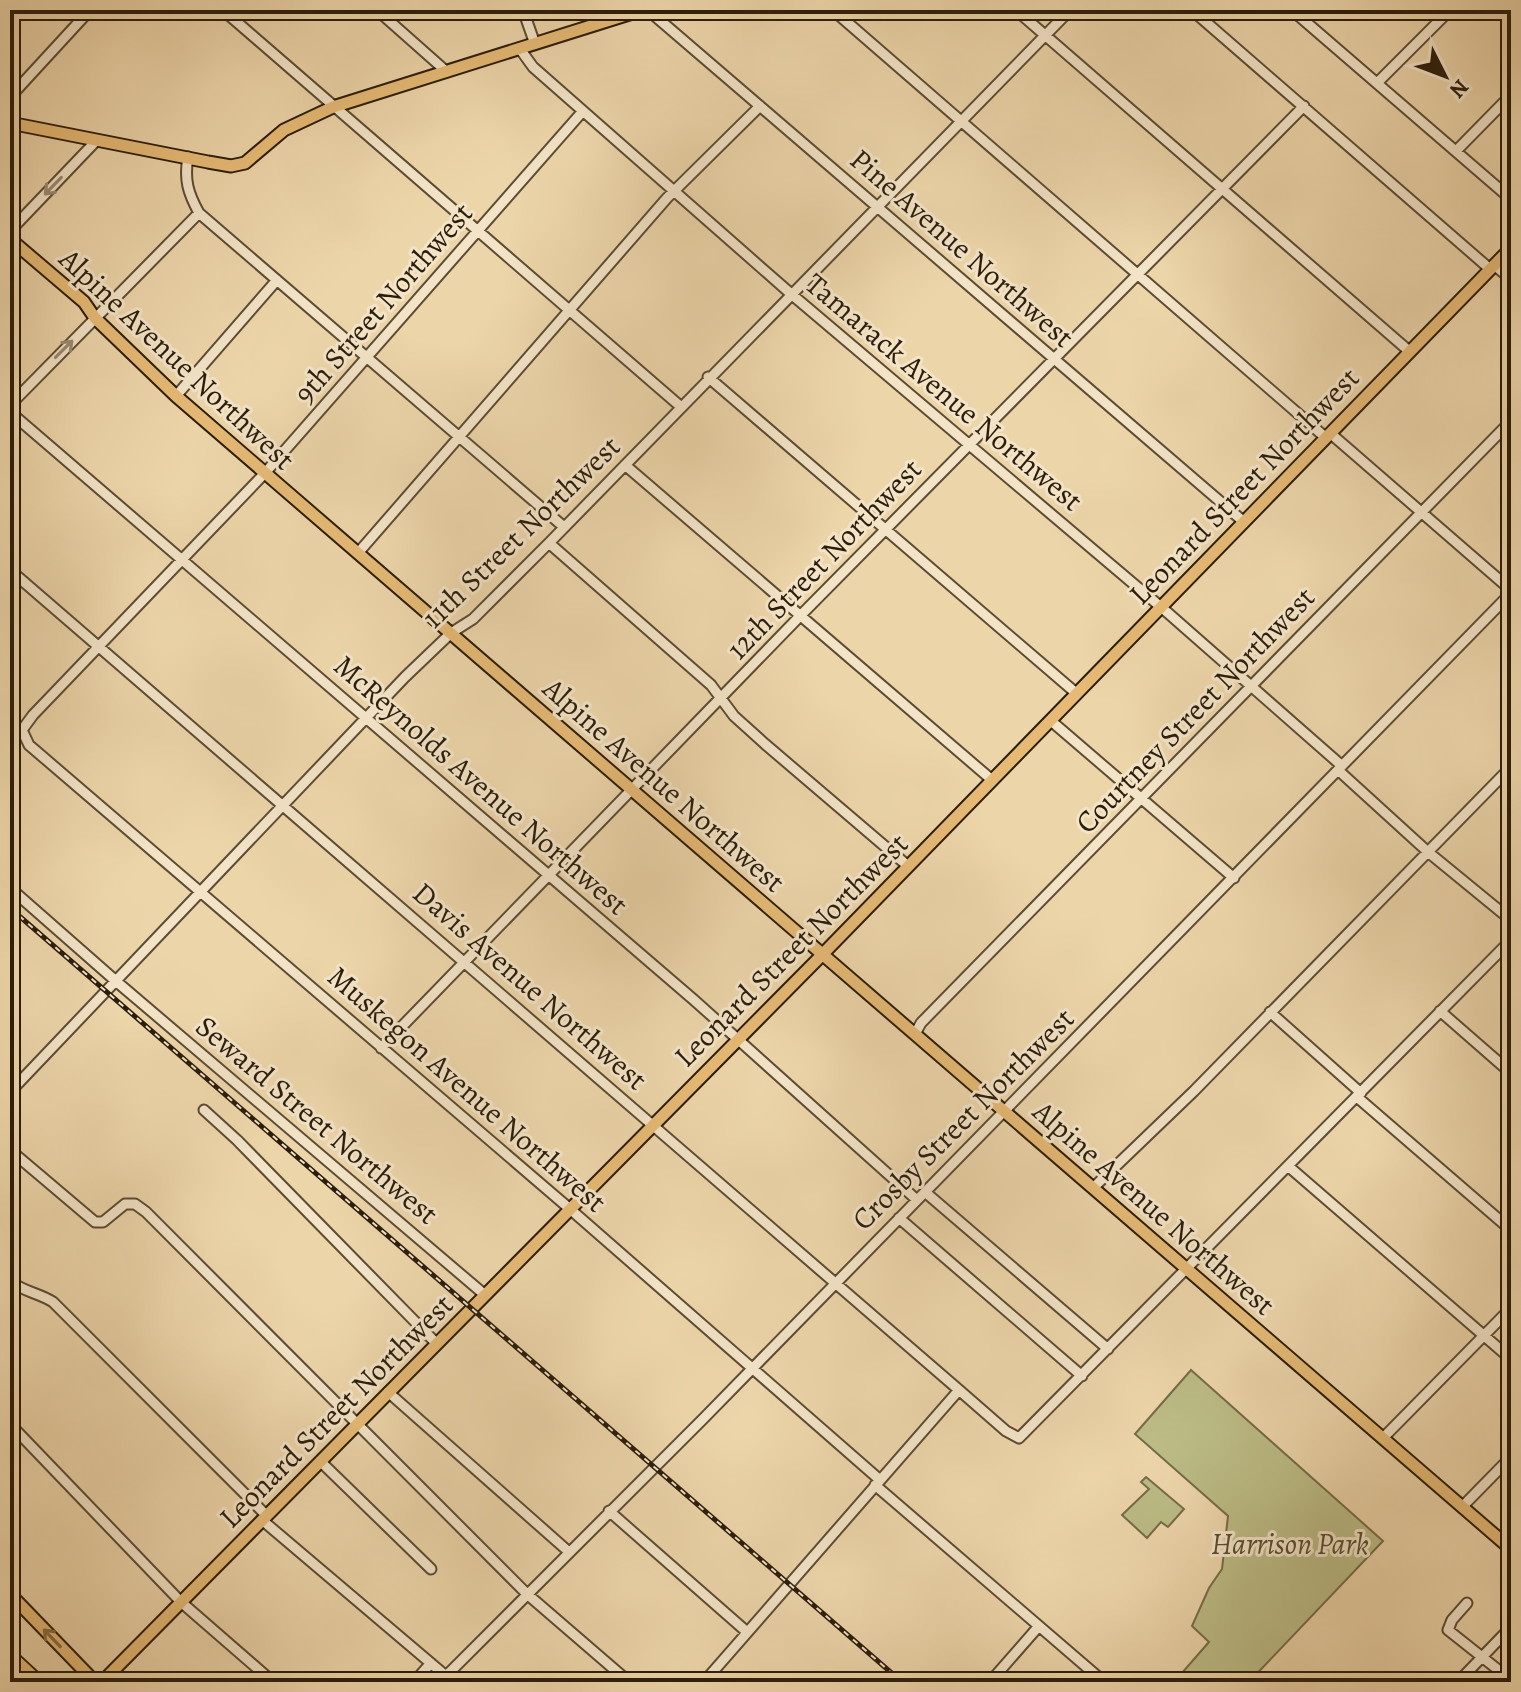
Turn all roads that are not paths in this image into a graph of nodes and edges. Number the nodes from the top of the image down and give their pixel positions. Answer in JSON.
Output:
{"nodes":[{"id":1,"x":90,"y":10,"type":"edge"},
{"id":2,"x":223,"y":10,"type":"edge"},
{"id":3,"x":377,"y":10,"type":"edge"},
{"id":4,"x":523,"y":10,"type":"edge"},
{"id":5,"x":642,"y":10,"type":"edge"},
{"id":6,"x":648,"y":10,"type":"edge"},
{"id":7,"x":833,"y":10,"type":"edge"},
{"id":8,"x":1016,"y":10,"type":"edge"},
{"id":9,"x":1070,"y":10,"type":"edge"},
{"id":10,"x":1192,"y":10,"type":"edge"},
{"id":11,"x":1292,"y":10,"type":"edge"},
{"id":12,"x":1450,"y":10,"type":"edge"},
{"id":13,"x":1045,"y":36,"type":"junction"},
{"id":14,"x":535,"y":44,"type":"junction"},
{"id":15,"x":520,"y":49,"type":"junction"},
{"id":16,"x":447,"y":72,"type":"junction"},
{"id":17,"x":1377,"y":83,"type":"junction"},
{"id":18,"x":1511,"y":95,"type":"edge"},
{"id":19,"x":10,"y":97,"type":"edge"},
{"id":20,"x":760,"y":106,"type":"junction"},
{"id":21,"x":1304,"y":106,"type":"junction"},
{"id":22,"x":333,"y":107,"type":"junction"},
{"id":23,"x":583,"y":111,"type":"junction"},
{"id":24,"x":960,"y":120,"type":"junction"},
{"id":25,"x":10,"y":123,"type":"edge"},
{"id":26,"x":97,"y":140,"type":"junction"},
{"id":27,"x":1456,"y":151,"type":"junction"},
{"id":28,"x":188,"y":157,"type":"junction"},
{"id":29,"x":1221,"y":188,"type":"junction"},
{"id":30,"x":674,"y":190,"type":"junction"},
{"id":31,"x":1511,"y":199,"type":"edge"},
{"id":32,"x":877,"y":206,"type":"junction"},
{"id":33,"x":199,"y":213,"type":"junction"},
{"id":34,"x":10,"y":231,"type":"edge"},
{"id":35,"x":477,"y":232,"type":"junction"},
{"id":36,"x":10,"y":239,"type":"edge"},
{"id":37,"x":1511,"y":248,"type":"edge"},
{"id":38,"x":1492,"y":267,"type":"junction"},
{"id":39,"x":1136,"y":274,"type":"junction"},
{"id":40,"x":1511,"y":279,"type":"edge"},
{"id":41,"x":277,"y":280,"type":"junction"},
{"id":42,"x":790,"y":293,"type":"junction"},
{"id":43,"x":569,"y":309,"type":"junction"},
{"id":44,"x":95,"y":318,"type":"junction"},
{"id":45,"x":1409,"y":351,"type":"junction"},
{"id":46,"x":367,"y":358,"type":"junction"},
{"id":47,"x":1054,"y":360,"type":"junction"},
{"id":48,"x":708,"y":377,"type":"junction"},
{"id":49,"x":176,"y":396,"type":"junction"},
{"id":50,"x":10,"y":405,"type":"edge"},
{"id":51,"x":680,"y":406,"type":"junction"},
{"id":52,"x":10,"y":412,"type":"edge"},
{"id":53,"x":1511,"y":421,"type":"edge"},
{"id":54,"x":1327,"y":435,"type":"junction"},
{"id":55,"x":460,"y":436,"type":"junction"},
{"id":56,"x":969,"y":445,"type":"junction"},
{"id":57,"x":625,"y":465,"type":"junction"},
{"id":58,"x":265,"y":473,"type":"junction"},
{"id":59,"x":1421,"y":513,"type":"junction"},
{"id":60,"x":1244,"y":522,"type":"junction"},
{"id":61,"x":564,"y":527,"type":"junction"},
{"id":62,"x":887,"y":529,"type":"junction"},
{"id":63,"x":549,"y":543,"type":"junction"},
{"id":64,"x":358,"y":553,"type":"junction"},
{"id":65,"x":182,"y":560,"type":"junction"},
{"id":66,"x":10,"y":570,"type":"edge"},
{"id":67,"x":1511,"y":591,"type":"edge"},
{"id":68,"x":1160,"y":607,"type":"junction"},
{"id":69,"x":801,"y":615,"type":"junction"},
{"id":70,"x":451,"y":633,"type":"junction"},
{"id":71,"x":98,"y":647,"type":"junction"},
{"id":72,"x":1251,"y":686,"type":"junction"},
{"id":73,"x":1076,"y":693,"type":"junction"},
{"id":74,"x":721,"y":699,"type":"junction"},
{"id":75,"x":367,"y":717,"type":"junction"},
{"id":76,"x":1050,"y":720,"type":"junction"},
{"id":77,"x":23,"y":736,"type":"joint"},
{"id":78,"x":1511,"y":767,"type":"edge"},
{"id":79,"x":1340,"y":768,"type":"junction"},
{"id":80,"x":992,"y":780,"type":"junction"},
{"id":81,"x":632,"y":790,"type":"junction"},
{"id":82,"x":1142,"y":798,"type":"junction"},
{"id":83,"x":283,"y":805,"type":"junction"},
{"id":84,"x":1428,"y":852,"type":"junction"},
{"id":85,"x":908,"y":866,"type":"junction"},
{"id":86,"x":549,"y":875,"type":"junction"},
{"id":87,"x":1234,"y":878,"type":"junction"},
{"id":88,"x":10,"y":888,"type":"edge"},
{"id":89,"x":200,"y":891,"type":"junction"},
{"id":90,"x":1511,"y":920,"type":"edge"},
{"id":91,"x":1511,"y":940,"type":"edge"},
{"id":92,"x":822,"y":954,"type":"junction"},
{"id":93,"x":464,"y":961,"type":"junction"},
{"id":94,"x":117,"y":982,"type":"junction"},
{"id":95,"x":1440,"y":1011,"type":"junction"},
{"id":96,"x":1270,"y":1012,"type":"junction"},
{"id":97,"x":915,"y":1034,"type":"junction"},
{"id":98,"x":738,"y":1039,"type":"junction"},
{"id":99,"x":381,"y":1048,"type":"junction"},
{"id":100,"x":1511,"y":1073,"type":"edge"},
{"id":101,"x":10,"y":1092,"type":"edge"},
{"id":102,"x":1359,"y":1095,"type":"junction"},
{"id":103,"x":204,"y":1110,"type":"dead end"},
{"id":104,"x":1005,"y":1111,"type":"junction"},
{"id":105,"x":653,"y":1124,"type":"junction"},
{"id":106,"x":10,"y":1150,"type":"edge"},
{"id":107,"x":1288,"y":1166,"type":"junction"},
{"id":108,"x":1094,"y":1187,"type":"junction"},
{"id":109,"x":925,"y":1192,"type":"junction"},
{"id":110,"x":917,"y":1200,"type":"junction"},
{"id":111,"x":570,"y":1209,"type":"junction"},
{"id":112,"x":899,"y":1218,"type":"junction"},
{"id":113,"x":1511,"y":1230,"type":"edge"},
{"id":114,"x":1187,"y":1268,"type":"junction"},
{"id":115,"x":10,"y":1281,"type":"edge"},
{"id":116,"x":835,"y":1282,"type":"junction"},
{"id":117,"x":485,"y":1295,"type":"junction"},
{"id":118,"x":1511,"y":1308,"type":"edge"},
{"id":119,"x":1484,"y":1336,"type":"junction"},
{"id":120,"x":436,"y":1343,"type":"junction"},
{"id":121,"x":1108,"y":1349,"type":"junction"},
{"id":122,"x":1511,"y":1359,"type":"edge"},
{"id":123,"x":753,"y":1368,"type":"junction"},
{"id":124,"x":1082,"y":1376,"type":"junction"},
{"id":125,"x":959,"y":1390,"type":"junction"},
{"id":126,"x":388,"y":1392,"type":"junction"},
{"id":127,"x":10,"y":1424,"type":"edge"},
{"id":128,"x":356,"y":1424,"type":"junction"},
{"id":129,"x":1383,"y":1438,"type":"junction"},
{"id":130,"x":1511,"y":1457,"type":"edge"},
{"id":131,"x":320,"y":1461,"type":"junction"},
{"id":132,"x":878,"y":1483,"type":"junction"},
{"id":133,"x":1462,"y":1507,"type":"junction"},
{"id":134,"x":609,"y":1511,"type":"junction"},
{"id":135,"x":264,"y":1518,"type":"junction"},
{"id":136,"x":1511,"y":1549,"type":"edge"},
{"id":137,"x":569,"y":1552,"type":"junction"},
{"id":138,"x":431,"y":1569,"type":"dead end"},
{"id":139,"x":10,"y":1594,"type":"edge"},
{"id":140,"x":527,"y":1594,"type":"junction"},
{"id":141,"x":181,"y":1602,"type":"junction"},
{"id":142,"x":1467,"y":1603,"type":"dead end"},
{"id":143,"x":1039,"y":1626,"type":"junction"},
{"id":144,"x":1511,"y":1627,"type":"edge"},
{"id":145,"x":747,"y":1632,"type":"junction"},
{"id":146,"x":1483,"y":1656,"type":"junction"},
{"id":147,"x":10,"y":1657,"type":"edge"},
{"id":148,"x":431,"y":1663,"type":"junction"},
{"id":149,"x":450,"y":1679,"type":"edge"},
{"id":150,"x":1511,"y":1680,"type":"edge"},
{"id":151,"x":37,"y":1682,"type":"edge"},
{"id":152,"x":95,"y":1682,"type":"edge"},
{"id":153,"x":102,"y":1682,"type":"edge"},
{"id":154,"x":273,"y":1682,"type":"edge"},
{"id":155,"x":414,"y":1682,"type":"edge"},
{"id":156,"x":629,"y":1682,"type":"edge"},
{"id":157,"x":704,"y":1682,"type":"edge"},
{"id":158,"x":990,"y":1682,"type":"edge"},
{"id":159,"x":1104,"y":1682,"type":"edge"},
{"id":160,"x":1458,"y":1682,"type":"edge"}],
"edges":[{"from":1,"to":19,"type":"street"},
{"from":2,"to":22,"type":"street"},
{"from":3,"to":16,"type":"street"},
{"from":4,"to":14,"type":"street"},
{"from":5,"to":14,"type":"main road"},
{"from":6,"to":20,"type":"street","name":"Pine Avenue Northwest"},
{"from":7,"to":24,"type":"street"},
{"from":8,"to":13,"type":"street"},
{"from":9,"to":13,"type":"street","name":"11th Street Northwest"},
{"from":10,"to":21,"type":"street"},
{"from":11,"to":17,"type":"street"},
{"from":12,"to":17,"type":"street"},
{"from":13,"to":24,"type":"street","name":"11th Street Northwest"},
{"from":13,"to":29,"type":"street"},
{"from":14,"to":15,"type":"main road"},
{"from":15,"to":16,"type":"main road"},
{"from":15,"to":23,"type":"street","name":"Tamarack Avenue Northwest"},
{"from":16,"to":22,"type":"main road"},
{"from":17,"to":27,"type":"street"},
{"from":18,"to":27,"type":"street"},
{"from":20,"to":30,"type":"street"},
{"from":20,"to":32,"type":"street","name":"Pine Avenue Northwest"},
{"from":21,"to":29,"type":"street","name":"12th Street Northwest"},
{"from":21,"to":38,"type":"street"},
{"from":22,"to":28,"type":"main road"},
{"from":22,"to":35,"type":"street"},
{"from":23,"to":30,"type":"street","name":"Tamarack Avenue Northwest"},
{"from":23,"to":35,"type":"street","name":"9th Street Northwest"},
{"from":24,"to":32,"type":"street","name":"11th Street Northwest"},
{"from":24,"to":39,"type":"street"},
{"from":25,"to":26,"type":"main road"},
{"from":26,"to":28,"type":"main road"},
{"from":26,"to":34,"type":"street","one_way":true},
{"from":27,"to":31,"type":"street"},
{"from":28,"to":33,"type":"street"},
{"from":29,"to":39,"type":"street","name":"12th Street Northwest"},
{"from":29,"to":45,"type":"street"},
{"from":30,"to":42,"type":"street","name":"Tamarack Avenue Northwest"},
{"from":30,"to":43,"type":"street"},
{"from":32,"to":42,"type":"street","name":"11th Street Northwest"},
{"from":32,"to":47,"type":"street","name":"Pine Avenue Northwest"},
{"from":33,"to":41,"type":"street"},
{"from":33,"to":44,"type":"street"},
{"from":35,"to":43,"type":"street"},
{"from":35,"to":46,"type":"street","name":"9th Street Northwest"},
{"from":36,"to":44,"type":"main road","name":"Alpine Avenue Northwest"},
{"from":37,"to":38,"type":"main road","name":"Leonard Street Northwest"},
{"from":38,"to":40,"type":"street"},
{"from":38,"to":45,"type":"main road","name":"Leonard Street Northwest"},
{"from":39,"to":47,"type":"street","name":"12th Street Northwest"},
{"from":39,"to":54,"type":"street"},
{"from":41,"to":46,"type":"street"},
{"from":41,"to":49,"type":"street"},
{"from":42,"to":48,"type":"street","name":"11th Street Northwest"},
{"from":42,"to":56,"type":"street","name":"Tamarack Avenue Northwest"},
{"from":43,"to":51,"type":"street"},
{"from":43,"to":55,"type":"street"},
{"from":44,"to":49,"type":"main road","name":"Alpine Avenue Northwest"},
{"from":50,"to":44,"type":"street","one_way":true},
{"from":45,"to":54,"type":"main road","name":"Leonard Street Northwest"},
{"from":46,"to":55,"type":"street"},
{"from":46,"to":58,"type":"street","name":"9th Street Northwest"},
{"from":47,"to":56,"type":"street","name":"12th Street Northwest"},
{"from":47,"to":60,"type":"street","name":"Pine Avenue Northwest"},
{"from":48,"to":51,"type":"street","name":"11th Street Northwest"},
{"from":48,"to":62,"type":"street"},
{"from":49,"to":58,"type":"main road","name":"Alpine Avenue Northwest"},
{"from":51,"to":57,"type":"street","name":"11th Street Northwest"},
{"from":52,"to":65,"type":"street","name":"McReynolds Avenue Northwest"},
{"from":53,"to":59,"type":"street","name":"Courtney Street Northwest"},
{"from":54,"to":59,"type":"street"},
{"from":54,"to":60,"type":"main road","name":"Leonard Street Northwest"},
{"from":55,"to":61,"type":"street"},
{"from":55,"to":64,"type":"street"},
{"from":56,"to":62,"type":"street","name":"12th Street Northwest"},
{"from":56,"to":68,"type":"street","name":"Tamarack Avenue Northwest"},
{"from":57,"to":61,"type":"street","name":"11th Street Northwest"},
{"from":57,"to":69,"type":"street"},
{"from":58,"to":64,"type":"main road","name":"Alpine Avenue Northwest"},
{"from":58,"to":65,"type":"street","name":"9th Street Northwest"},
{"from":59,"to":67,"type":"street"},
{"from":59,"to":72,"type":"street","name":"Courtney Street Northwest"},
{"from":60,"to":68,"type":"main road","name":"Leonard Street Northwest"},
{"from":61,"to":63,"type":"street","name":"11th Street Northwest"},
{"from":62,"to":69,"type":"street","name":"12th Street Northwest"},
{"from":62,"to":73,"type":"street"},
{"from":63,"to":70,"type":"street","name":"11th Street Northwest"},
{"from":63,"to":74,"type":"street"},
{"from":64,"to":70,"type":"main road","name":"Alpine Avenue Northwest"},
{"from":65,"to":71,"type":"street","name":"9th Street Northwest"},
{"from":65,"to":75,"type":"street","name":"McReynolds Avenue Northwest"},
{"from":66,"to":71,"type":"street","name":"Davis Avenue Northwest"},
{"from":67,"to":79,"type":"street","name":"Crosby Street Northwest"},
{"from":68,"to":72,"type":"street","name":"Tamarack Avenue Northwest"},
{"from":68,"to":73,"type":"main road","name":"Leonard Street Northwest"},
{"from":69,"to":74,"type":"street","name":"12th Street Northwest"},
{"from":69,"to":80,"type":"street"},
{"from":70,"to":75,"type":"street","name":"11th Street Northwest"},
{"from":70,"to":81,"type":"main road","name":"Alpine Avenue Northwest"},
{"from":71,"to":77,"type":"street","name":"9th Street Northwest"},
{"from":71,"to":83,"type":"street","name":"Davis Avenue Northwest"},
{"from":72,"to":79,"type":"street","name":"Tamarack Avenue Northwest"},
{"from":72,"to":82,"type":"street","name":"Courtney Street Northwest"},
{"from":73,"to":76,"type":"main road","name":"Leonard Street Northwest"},
{"from":74,"to":81,"type":"street","name":"12th Street Northwest"},
{"from":74,"to":85,"type":"street"},
{"from":75,"to":83,"type":"street","name":"11th Street Northwest"},
{"from":75,"to":86,"type":"street","name":"McReynolds Avenue Northwest"},
{"from":76,"to":80,"type":"main road","name":"Leonard Street Northwest"},
{"from":76,"to":82,"type":"street"},
{"from":77,"to":89,"type":"street","name":"Muskegon Avenue Northwest"},
{"from":78,"to":84,"type":"street"},
{"from":79,"to":84,"type":"street","name":"Tamarack Avenue Northwest"},
{"from":79,"to":87,"type":"street","name":"Crosby Street Northwest"},
{"from":80,"to":85,"type":"main road","name":"Leonard Street Northwest"},
{"from":81,"to":86,"type":"street","name":"12th Street Northwest"},
{"from":81,"to":92,"type":"main road","name":"Alpine Avenue Northwest"},
{"from":82,"to":87,"type":"street"},
{"from":82,"to":97,"type":"street","name":"Courtney Street Northwest"},
{"from":83,"to":89,"type":"street","name":"11th Street Northwest"},
{"from":83,"to":93,"type":"street","name":"Davis Avenue Northwest"},
{"from":84,"to":90,"type":"street","name":"Tamarack Avenue Northwest"},
{"from":84,"to":96,"type":"street"},
{"from":85,"to":92,"type":"main road","name":"Leonard Street Northwest"},
{"from":86,"to":93,"type":"street","name":"12th Street Northwest"},
{"from":86,"to":98,"type":"street","name":"McReynolds Avenue Northwest"},
{"from":87,"to":104,"type":"street","name":"Crosby Street Northwest"},
{"from":88,"to":94,"type":"street","name":"Seward Street Northwest"},
{"from":89,"to":94,"type":"street","name":"11th Street Northwest"},
{"from":89,"to":99,"type":"street","name":"Muskegon Avenue Northwest"},
{"from":91,"to":95,"type":"street"},
{"from":92,"to":97,"type":"main road","name":"Alpine Avenue Northwest"},
{"from":92,"to":98,"type":"main road","name":"Leonard Street Northwest"},
{"from":93,"to":99,"type":"street","name":"12th Street Northwest"},
{"from":93,"to":105,"type":"street","name":"Davis Avenue Northwest"},
{"from":94,"to":101,"type":"street","name":"11th Street Northwest"},
{"from":94,"to":117,"type":"street","name":"Seward Street Northwest"},
{"from":95,"to":100,"type":"street"},
{"from":95,"to":102,"type":"street"},
{"from":96,"to":102,"type":"street"},
{"from":96,"to":108,"type":"street"},
{"from":97,"to":104,"type":"main road","name":"Alpine Avenue Northwest"},
{"from":98,"to":105,"type":"main road","name":"Leonard Street Northwest"},
{"from":98,"to":110,"type":"street","name":"McReynolds Avenue Northwest"},
{"from":99,"to":111,"type":"street","name":"Muskegon Avenue Northwest"},
{"from":102,"to":107,"type":"street"},
{"from":102,"to":113,"type":"street"},
{"from":103,"to":120,"type":"street"},
{"from":104,"to":108,"type":"main road","name":"Alpine Avenue Northwest"},
{"from":104,"to":109,"type":"street","name":"Crosby Street Northwest"},
{"from":105,"to":111,"type":"main road","name":"Leonard Street Northwest"},
{"from":105,"to":116,"type":"street","name":"Davis Avenue Northwest"},
{"from":106,"to":128,"type":"street"},
{"from":107,"to":114,"type":"street"},
{"from":107,"to":119,"type":"street"},
{"from":108,"to":114,"type":"main road","name":"Alpine Avenue Northwest"},
{"from":109,"to":110,"type":"street","name":"Crosby Street Northwest"},
{"from":109,"to":121,"type":"street"},
{"from":110,"to":112,"type":"street","name":"Crosby Street Northwest"},
{"from":111,"to":117,"type":"main road","name":"Leonard Street Northwest"},
{"from":111,"to":123,"type":"street","name":"Muskegon Avenue Northwest"},
{"from":112,"to":116,"type":"street","name":"Crosby Street Northwest"},
{"from":112,"to":124,"type":"street"},
{"from":114,"to":121,"type":"street"},
{"from":114,"to":129,"type":"main road","name":"Alpine Avenue Northwest"},
{"from":115,"to":135,"type":"street"},
{"from":116,"to":123,"type":"street","name":"Crosby Street Northwest"},
{"from":116,"to":125,"type":"street","name":"Davis Avenue Northwest"},
{"from":117,"to":120,"type":"main road","name":"Leonard Street Northwest"},
{"from":118,"to":119,"type":"street"},
{"from":119,"to":122,"type":"street"},
{"from":119,"to":129,"type":"street"},
{"from":120,"to":126,"type":"main road","name":"Leonard Street Northwest"},
{"from":121,"to":124,"type":"street"},
{"from":123,"to":132,"type":"street","name":"Muskegon Avenue Northwest"},
{"from":123,"to":134,"type":"street","name":"Crosby Street Northwest"},
{"from":124,"to":125,"type":"street","name":"Davis Avenue Northwest"},
{"from":125,"to":132,"type":"street"},
{"from":126,"to":128,"type":"main road","name":"Leonard Street Northwest"},
{"from":126,"to":137,"type":"street"},
{"from":127,"to":141,"type":"street"},
{"from":128,"to":131,"type":"main road","name":"Leonard Street Northwest"},
{"from":128,"to":140,"type":"street"},
{"from":129,"to":133,"type":"main road","name":"Alpine Avenue Northwest"},
{"from":130,"to":133,"type":"street"},
{"from":131,"to":135,"type":"main road","name":"Leonard Street Northwest"},
{"from":131,"to":138,"type":"street"},
{"from":132,"to":143,"type":"street","name":"Muskegon Avenue Northwest"},
{"from":132,"to":145,"type":"street"},
{"from":133,"to":136,"type":"main road","name":"Alpine Avenue Northwest"},
{"from":134,"to":137,"type":"street","name":"Crosby Street Northwest"},
{"from":134,"to":145,"type":"street"},
{"from":135,"to":141,"type":"main road","name":"Leonard Street Northwest"},
{"from":135,"to":148,"type":"street"},
{"from":137,"to":140,"type":"street","name":"Crosby Street Northwest"},
{"from":152,"to":139,"type":"main road","one_way":true},
{"from":140,"to":149,"type":"street","name":"Crosby Street Northwest"},
{"from":140,"to":156,"type":"street"},
{"from":141,"to":153,"type":"main road","name":"Leonard Street Northwest"},
{"from":141,"to":154,"type":"street"},
{"from":142,"to":146,"type":"street"},
{"from":143,"to":158,"type":"street"},
{"from":143,"to":159,"type":"street","name":"Muskegon Avenue Northwest"},
{"from":144,"to":146,"type":"street"},
{"from":145,"to":157,"type":"street"},
{"from":146,"to":150,"type":"street"},
{"from":146,"to":160,"type":"street"},
{"from":147,"to":151,"type":"highway"},
{"from":148,"to":149,"type":"street"},
{"from":148,"to":155,"type":"street"}]}
